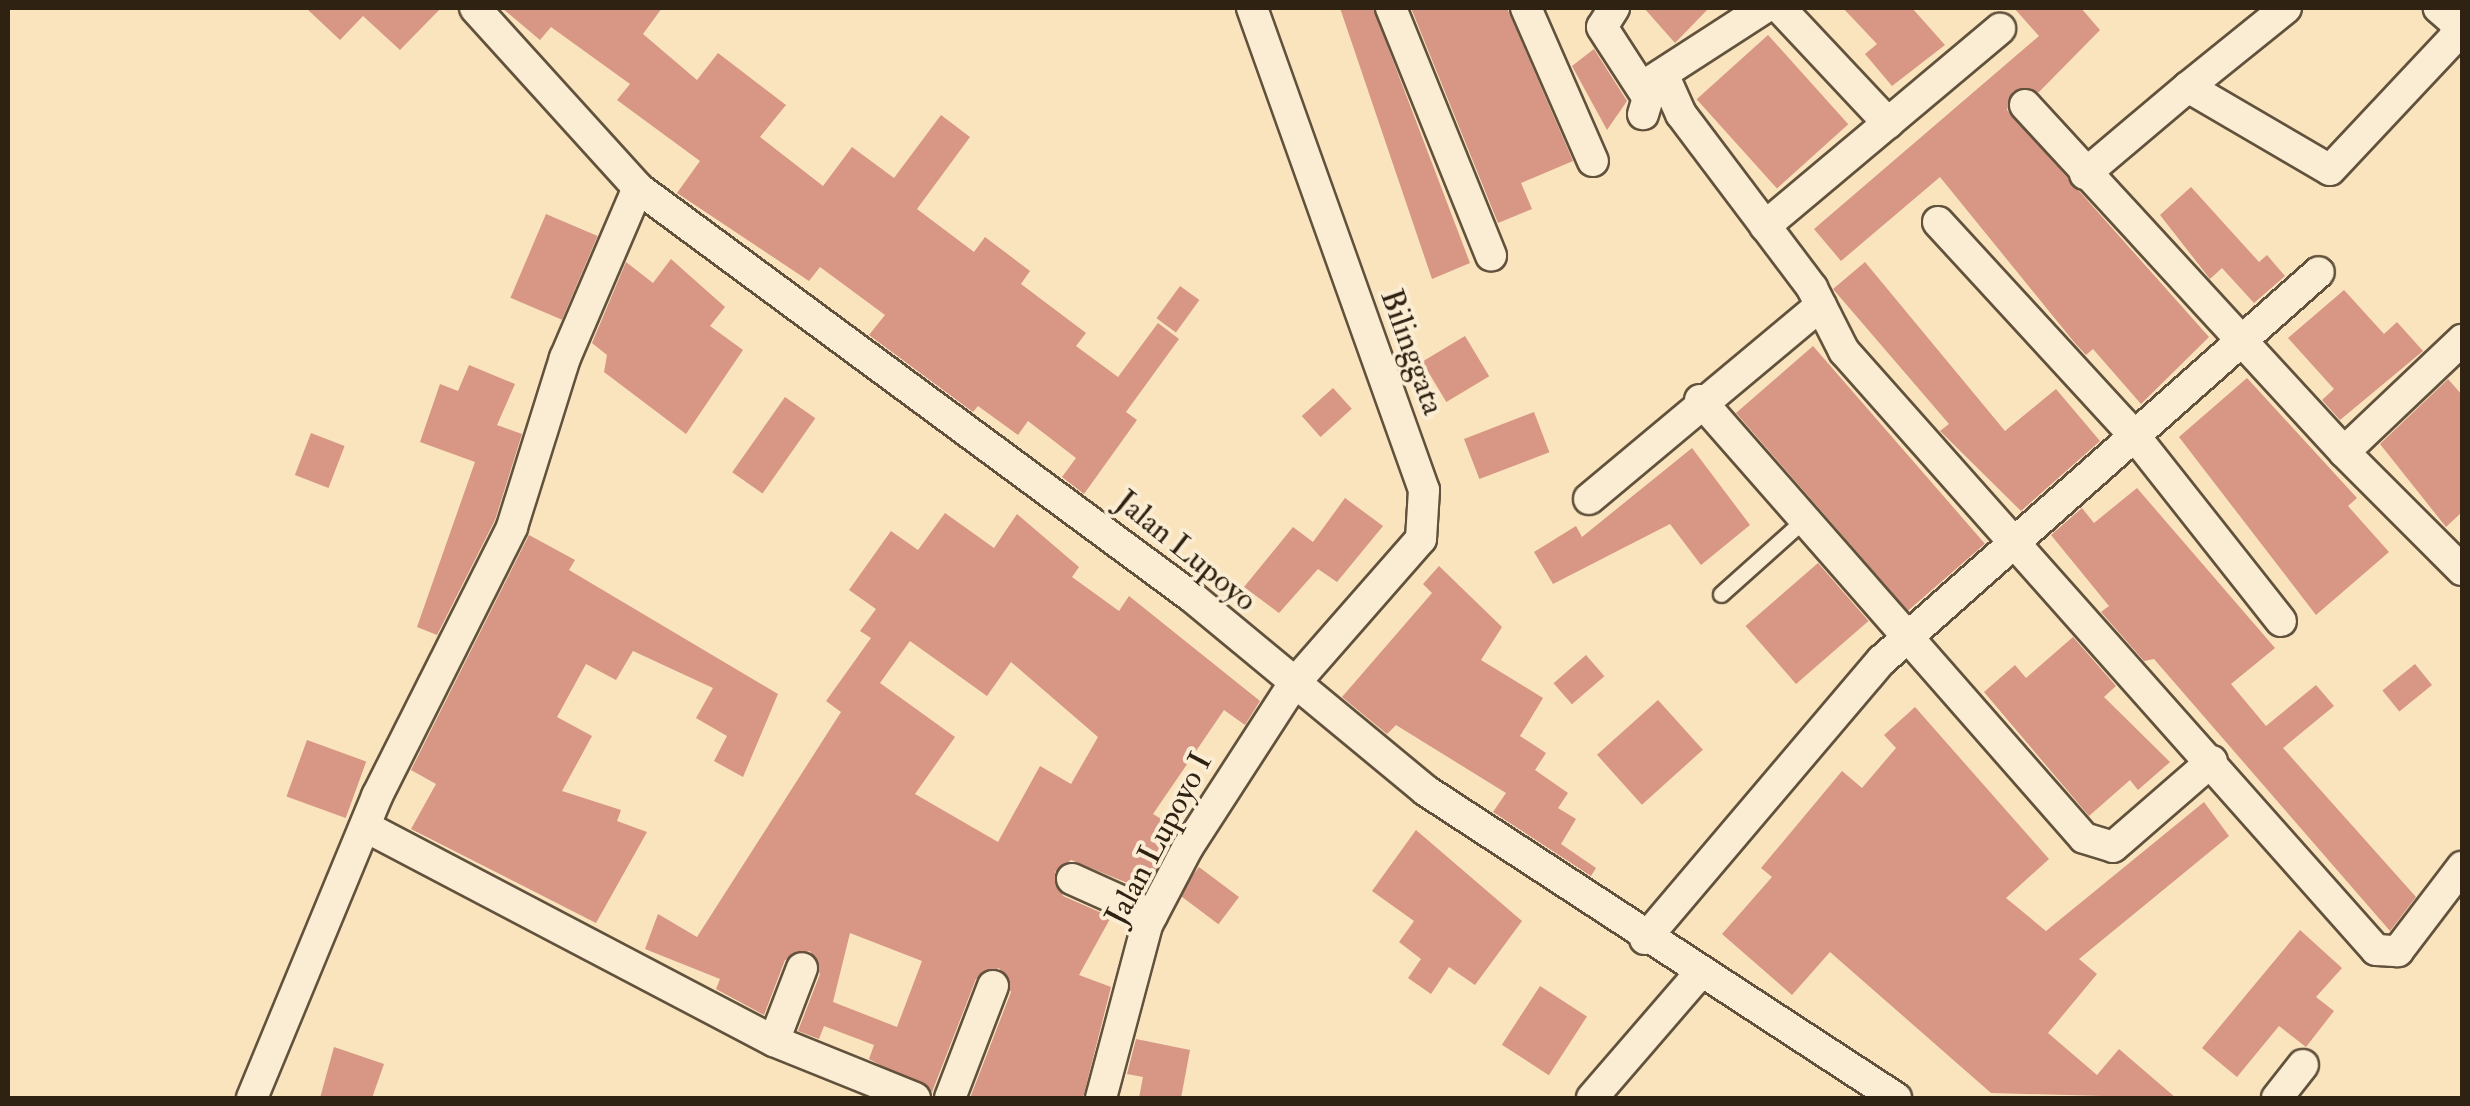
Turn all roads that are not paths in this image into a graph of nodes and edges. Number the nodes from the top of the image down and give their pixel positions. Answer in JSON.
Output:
{"nodes":[{"id":1,"x":476,"y":8,"type":"edge"},
{"id":2,"x":1254,"y":8,"type":"edge"},
{"id":3,"x":1391,"y":8,"type":"edge"},
{"id":4,"x":1526,"y":8,"type":"edge"},
{"id":5,"x":1614,"y":8,"type":"edge"},
{"id":6,"x":1764,"y":8,"type":"edge"},
{"id":7,"x":1780,"y":8,"type":"edge"},
{"id":8,"x":2286,"y":8,"type":"edge"},
{"id":9,"x":2439,"y":8,"type":"edge"},
{"id":10,"x":2000,"y":29,"type":"dead end"},
{"id":11,"x":2188,"y":86,"type":"junction"},
{"id":12,"x":1649,"y":92,"type":"junction"},
{"id":13,"x":2025,"y":105,"type":"dead end"},
{"id":14,"x":1888,"y":123,"type":"junction"},
{"id":15,"x":1593,"y":161,"type":"dead end"},
{"id":16,"x":2085,"y":174,"type":"junction"},
{"id":17,"x":638,"y":188,"type":"junction"},
{"id":18,"x":1938,"y":222,"type":"dead end"},
{"id":19,"x":1765,"y":226,"type":"junction"},
{"id":20,"x":1491,"y":256,"type":"dead end"},
{"id":21,"x":2320,"y":272,"type":"dead end"},
{"id":22,"x":1821,"y":305,"type":"junction"},
{"id":23,"x":2242,"y":340,"type":"junction"},
{"id":24,"x":2462,"y":340,"type":"edge"},
{"id":25,"x":1700,"y":400,"type":"junction"},
{"id":26,"x":2134,"y":434,"type":"junction"},
{"id":27,"x":2344,"y":452,"type":"junction"},
{"id":28,"x":1589,"y":499,"type":"dead end"},
{"id":29,"x":1806,"y":518,"type":"junction"},
{"id":30,"x":2013,"y":543,"type":"junction"},
{"id":31,"x":2458,"y":560,"type":"edge"},
{"id":32,"x":1721,"y":594,"type":"dead end"},
{"id":33,"x":2281,"y":621,"type":"dead end"},
{"id":34,"x":1907,"y":637,"type":"junction"},
{"id":35,"x":1293,"y":685,"type":"junction"},
{"id":36,"x":2212,"y":761,"type":"junction"},
{"id":37,"x":366,"y":827,"type":"junction"},
{"id":38,"x":2462,"y":867,"type":"edge"},
{"id":39,"x":1072,"y":880,"type":"dead end"},
{"id":40,"x":1152,"y":915,"type":"junction"},
{"id":41,"x":1645,"y":940,"type":"junction"},
{"id":42,"x":802,"y":968,"type":"dead end"},
{"id":43,"x":1698,"y":974,"type":"junction"},
{"id":44,"x":993,"y":986,"type":"dead end"},
{"id":45,"x":774,"y":1041,"type":"junction"},
{"id":46,"x":2303,"y":1065,"type":"dead end"},
{"id":47,"x":252,"y":1098,"type":"edge"},
{"id":48,"x":914,"y":1098,"type":"edge"},
{"id":49,"x":950,"y":1098,"type":"edge"},
{"id":50,"x":1101,"y":1098,"type":"edge"},
{"id":51,"x":1592,"y":1098,"type":"edge"},
{"id":52,"x":1896,"y":1098,"type":"edge"},
{"id":53,"x":2277,"y":1098,"type":"edge"}],
"edges":[{"from":1,"to":17,"type":"street","name":"Jalan Lupoyo"},
{"from":2,"to":35,"type":"street","name":"Bilinggata"},
{"from":3,"to":20,"type":"street"},
{"from":4,"to":15,"type":"street"},
{"from":5,"to":12,"type":"street"},
{"from":6,"to":12,"type":"street"},
{"from":7,"to":14,"type":"street"},
{"from":8,"to":11,"type":"street"},
{"from":9,"to":11,"type":"street"},
{"from":10,"to":14,"type":"street"},
{"from":11,"to":16,"type":"street"},
{"from":12,"to":19,"type":"street"},
{"from":13,"to":16,"type":"street"},
{"from":14,"to":19,"type":"street"},
{"from":16,"to":23,"type":"street"},
{"from":17,"to":35,"type":"street","name":"Jalan Lupoyo"},
{"from":17,"to":37,"type":"street"},
{"from":18,"to":26,"type":"street"},
{"from":19,"to":22,"type":"street"},
{"from":21,"to":23,"type":"street"},
{"from":22,"to":25,"type":"street"},
{"from":22,"to":30,"type":"street"},
{"from":23,"to":26,"type":"street"},
{"from":23,"to":27,"type":"street"},
{"from":24,"to":27,"type":"street"},
{"from":25,"to":28,"type":"street"},
{"from":25,"to":29,"type":"street"},
{"from":26,"to":30,"type":"street"},
{"from":26,"to":33,"type":"street"},
{"from":27,"to":31,"type":"street"},
{"from":29,"to":32,"type":"lane"},
{"from":29,"to":34,"type":"street"},
{"from":30,"to":34,"type":"street"},
{"from":30,"to":36,"type":"street"},
{"from":34,"to":36,"type":"street"},
{"from":34,"to":41,"type":"street"},
{"from":35,"to":40,"type":"street","name":"Jalan Lupoyo I"},
{"from":35,"to":41,"type":"street","name":"Jalan Lupoyo"},
{"from":36,"to":38,"type":"street"},
{"from":37,"to":45,"type":"street"},
{"from":37,"to":47,"type":"street"},
{"from":39,"to":40,"type":"street"},
{"from":40,"to":50,"type":"street","name":"Jalan Lupoyo I"},
{"from":41,"to":43,"type":"street","name":"Jalan Lupoyo"},
{"from":42,"to":45,"type":"street"},
{"from":43,"to":51,"type":"street"},
{"from":43,"to":52,"type":"street","name":"Jalan Lupoyo"},
{"from":44,"to":49,"type":"street"},
{"from":45,"to":48,"type":"street"},
{"from":46,"to":53,"type":"street"}]}
